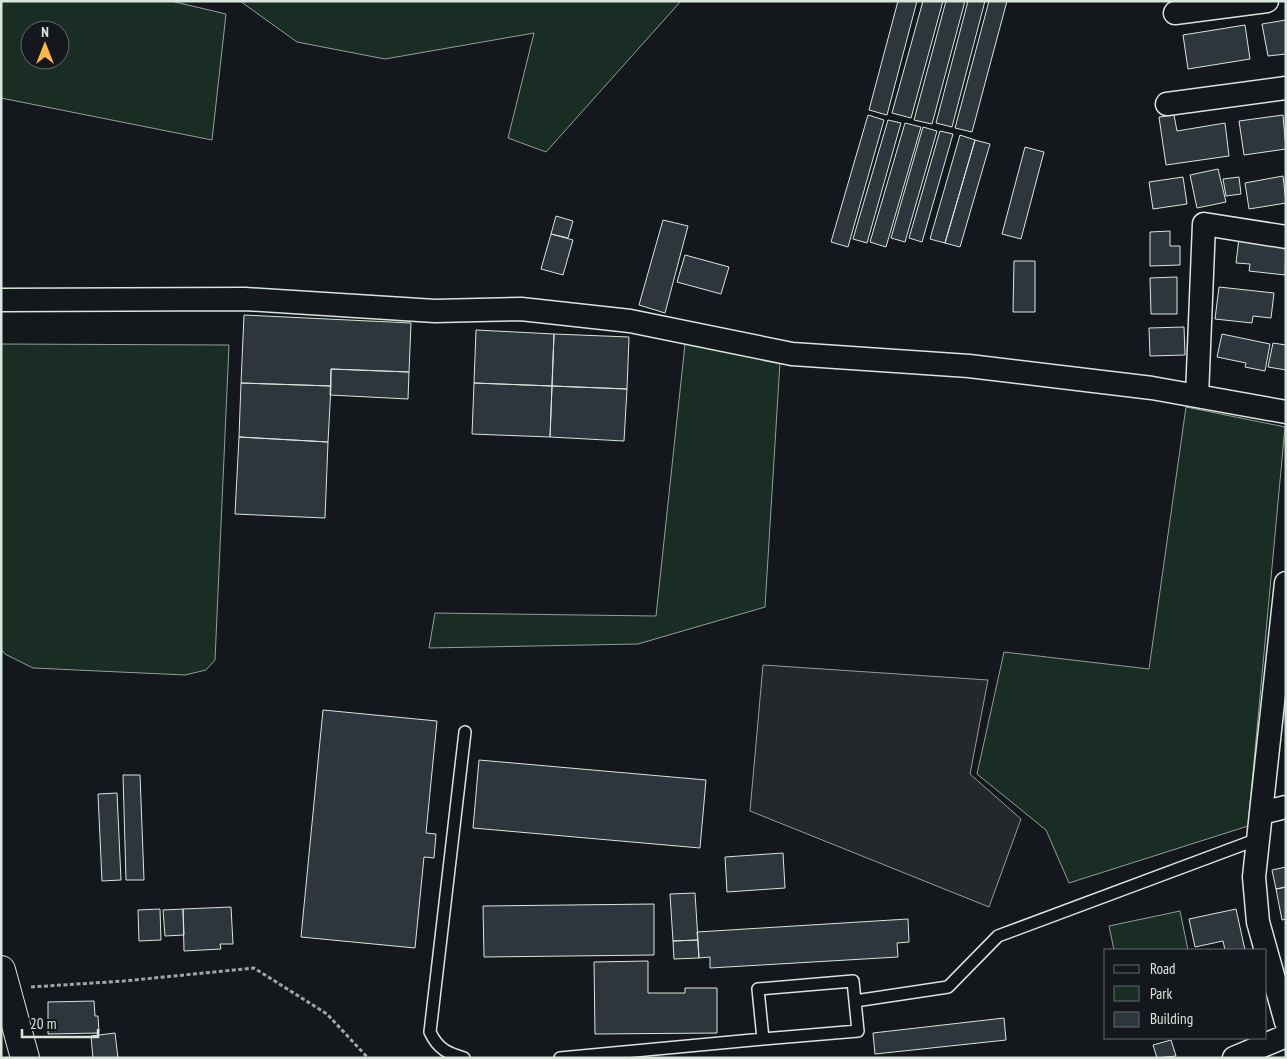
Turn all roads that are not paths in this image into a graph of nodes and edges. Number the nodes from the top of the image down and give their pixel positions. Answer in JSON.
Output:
{"nodes":[{"id":1,"x":1267,"y":1,"type":"edge"},
{"id":2,"x":1175,"y":13,"type":"dead end"},
{"id":3,"x":1286,"y":88,"type":"edge"},
{"id":4,"x":1168,"y":104,"type":"dead end"},
{"id":5,"x":1286,"y":237,"type":"edge"},
{"id":6,"x":1,"y":300,"type":"edge"},
{"id":7,"x":1197,"y":396,"type":"junction"},
{"id":8,"x":1286,"y":412,"type":"edge"},
{"id":9,"x":1286,"y":583,"type":"edge"},
{"id":10,"x":465,"y":732,"type":"dead end"},
{"id":11,"x":1286,"y":807,"type":"edge"},
{"id":12,"x":1261,"y":813,"type":"junction"},
{"id":13,"x":1258,"y":839,"type":"junction"},
{"id":14,"x":1266,"y":949,"type":"edge"},
{"id":15,"x":1267,"y":954,"type":"edge"},
{"id":16,"x":3,"y":982,"type":"edge"},
{"id":17,"x":855,"y":1001,"type":"junction"},
{"id":18,"x":1286,"y":1022,"type":"edge"},
{"id":19,"x":1286,"y":1036,"type":"edge"},
{"id":20,"x":763,"y":1039,"type":"junction"},
{"id":21,"x":25,"y":1058,"type":"edge"},
{"id":22,"x":464,"y":1058,"type":"edge"},
{"id":23,"x":560,"y":1058,"type":"edge"},
{"id":24,"x":1234,"y":1058,"type":"edge"}],
"edges":[{"from":1,"to":2,"type":"street"},
{"from":3,"to":4,"type":"street"},
{"from":5,"to":7,"type":"street"},
{"from":6,"to":7,"type":"street"},
{"from":7,"to":8,"type":"street"},
{"from":9,"to":12,"type":"street"},
{"from":10,"to":22,"type":"lane"},
{"from":11,"to":12,"type":"street"},
{"from":12,"to":13,"type":"street"},
{"from":13,"to":14,"type":"street"},
{"from":13,"to":17,"type":"lane"},
{"from":15,"to":18,"type":"street"},
{"from":16,"to":21,"type":"street"},
{"from":17,"to":20,"type":"lane"},
{"from":17,"to":20,"type":"lane"},
{"from":19,"to":24,"type":"street"},
{"from":20,"to":23,"type":"lane"}]}
